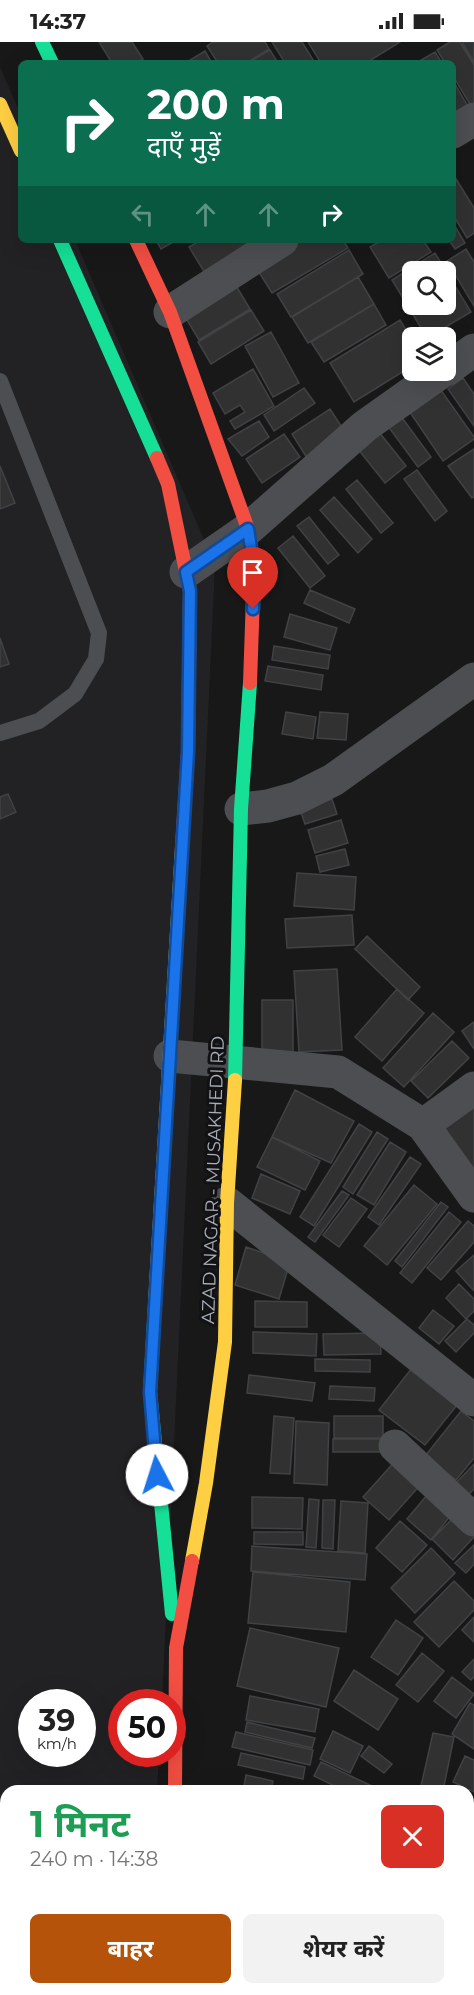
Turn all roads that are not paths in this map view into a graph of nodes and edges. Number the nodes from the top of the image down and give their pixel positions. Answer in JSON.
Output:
{"nodes":[{"id":1,"x":42,"y":42,"type":"edge"},
{"id":2,"x":51,"y":60,"type":"edge"},
{"id":3,"x":0,"y":104,"type":"edge"},
{"id":4,"x":474,"y":119,"type":"edge"},
{"id":5,"x":456,"y":130,"type":"edge"},
{"id":6,"x":18,"y":144,"type":"edge"},
{"id":7,"x":61,"y":243,"type":"edge"},
{"id":8,"x":137,"y":243,"type":"edge"},
{"id":9,"x":277,"y":243,"type":"edge"},
{"id":10,"x":170,"y":312,"type":"junction"},
{"id":11,"x":474,"y":350,"type":"edge"},
{"id":12,"x":456,"y":362,"type":"edge"},
{"id":13,"x":0,"y":381,"type":"edge"},
{"id":14,"x":429,"y":381,"type":"edge"},
{"id":15,"x":248,"y":529,"type":"junction"},
{"id":16,"x":186,"y":572,"type":"junction"},
{"id":17,"x":474,"y":679,"type":"edge"},
{"id":18,"x":0,"y":733,"type":"edge"},
{"id":19,"x":241,"y":809,"type":"junction"},
{"id":20,"x":170,"y":1056,"type":"junction"},
{"id":21,"x":236,"y":1061,"type":"junction"},
{"id":22,"x":474,"y":1088,"type":"edge"},
{"id":23,"x":423,"y":1125,"type":"junction"},
{"id":24,"x":474,"y":1196,"type":"edge"},
{"id":25,"x":227,"y":1203,"type":"junction"},
{"id":26,"x":474,"y":1400,"type":"edge"},
{"id":27,"x":395,"y":1446,"type":"dead end"},
{"id":28,"x":474,"y":1520,"type":"edge"},
{"id":29,"x":176,"y":1648,"type":"junction"},
{"id":30,"x":175,"y":1785,"type":"edge"}],
"edges":[{"from":1,"to":2,"type":"main road"},
{"from":3,"to":6,"type":"main road"},
{"from":4,"to":5,"type":"street"},
{"from":7,"to":16,"type":"main road"},
{"from":8,"to":10,"type":"main road","name":"AZAD NAGAR - MUSAKHEDI RD"},
{"from":9,"to":10,"type":"street"},
{"from":10,"to":15,"type":"main road","name":"AZAD NAGAR - MUSAKHEDI RD"},
{"from":11,"to":12,"type":"street"},
{"from":13,"to":18,"type":"lane"},
{"from":14,"to":15,"type":"street"},
{"from":15,"to":16,"type":"street"},
{"from":15,"to":19,"type":"main road","name":"AZAD NAGAR - MUSAKHEDI RD"},
{"from":16,"to":20,"type":"main road"},
{"from":17,"to":19,"type":"street"},
{"from":19,"to":21,"type":"main road","name":"AZAD NAGAR - MUSAKHEDI RD"},
{"from":20,"to":21,"type":"street"},
{"from":20,"to":29,"type":"main road"},
{"from":21,"to":23,"type":"street"},
{"from":21,"to":25,"type":"main road","name":"AZAD NAGAR - MUSAKHEDI RD"},
{"from":22,"to":23,"type":"street"},
{"from":23,"to":24,"type":"street"},
{"from":25,"to":26,"type":"street"},
{"from":25,"to":29,"type":"main road","name":"AZAD NAGAR - MUSAKHEDI RD"},
{"from":27,"to":28,"type":"street"},
{"from":29,"to":30,"type":"main road","name":"AZAD NAGAR - MUSAKHEDI RD"}]}
